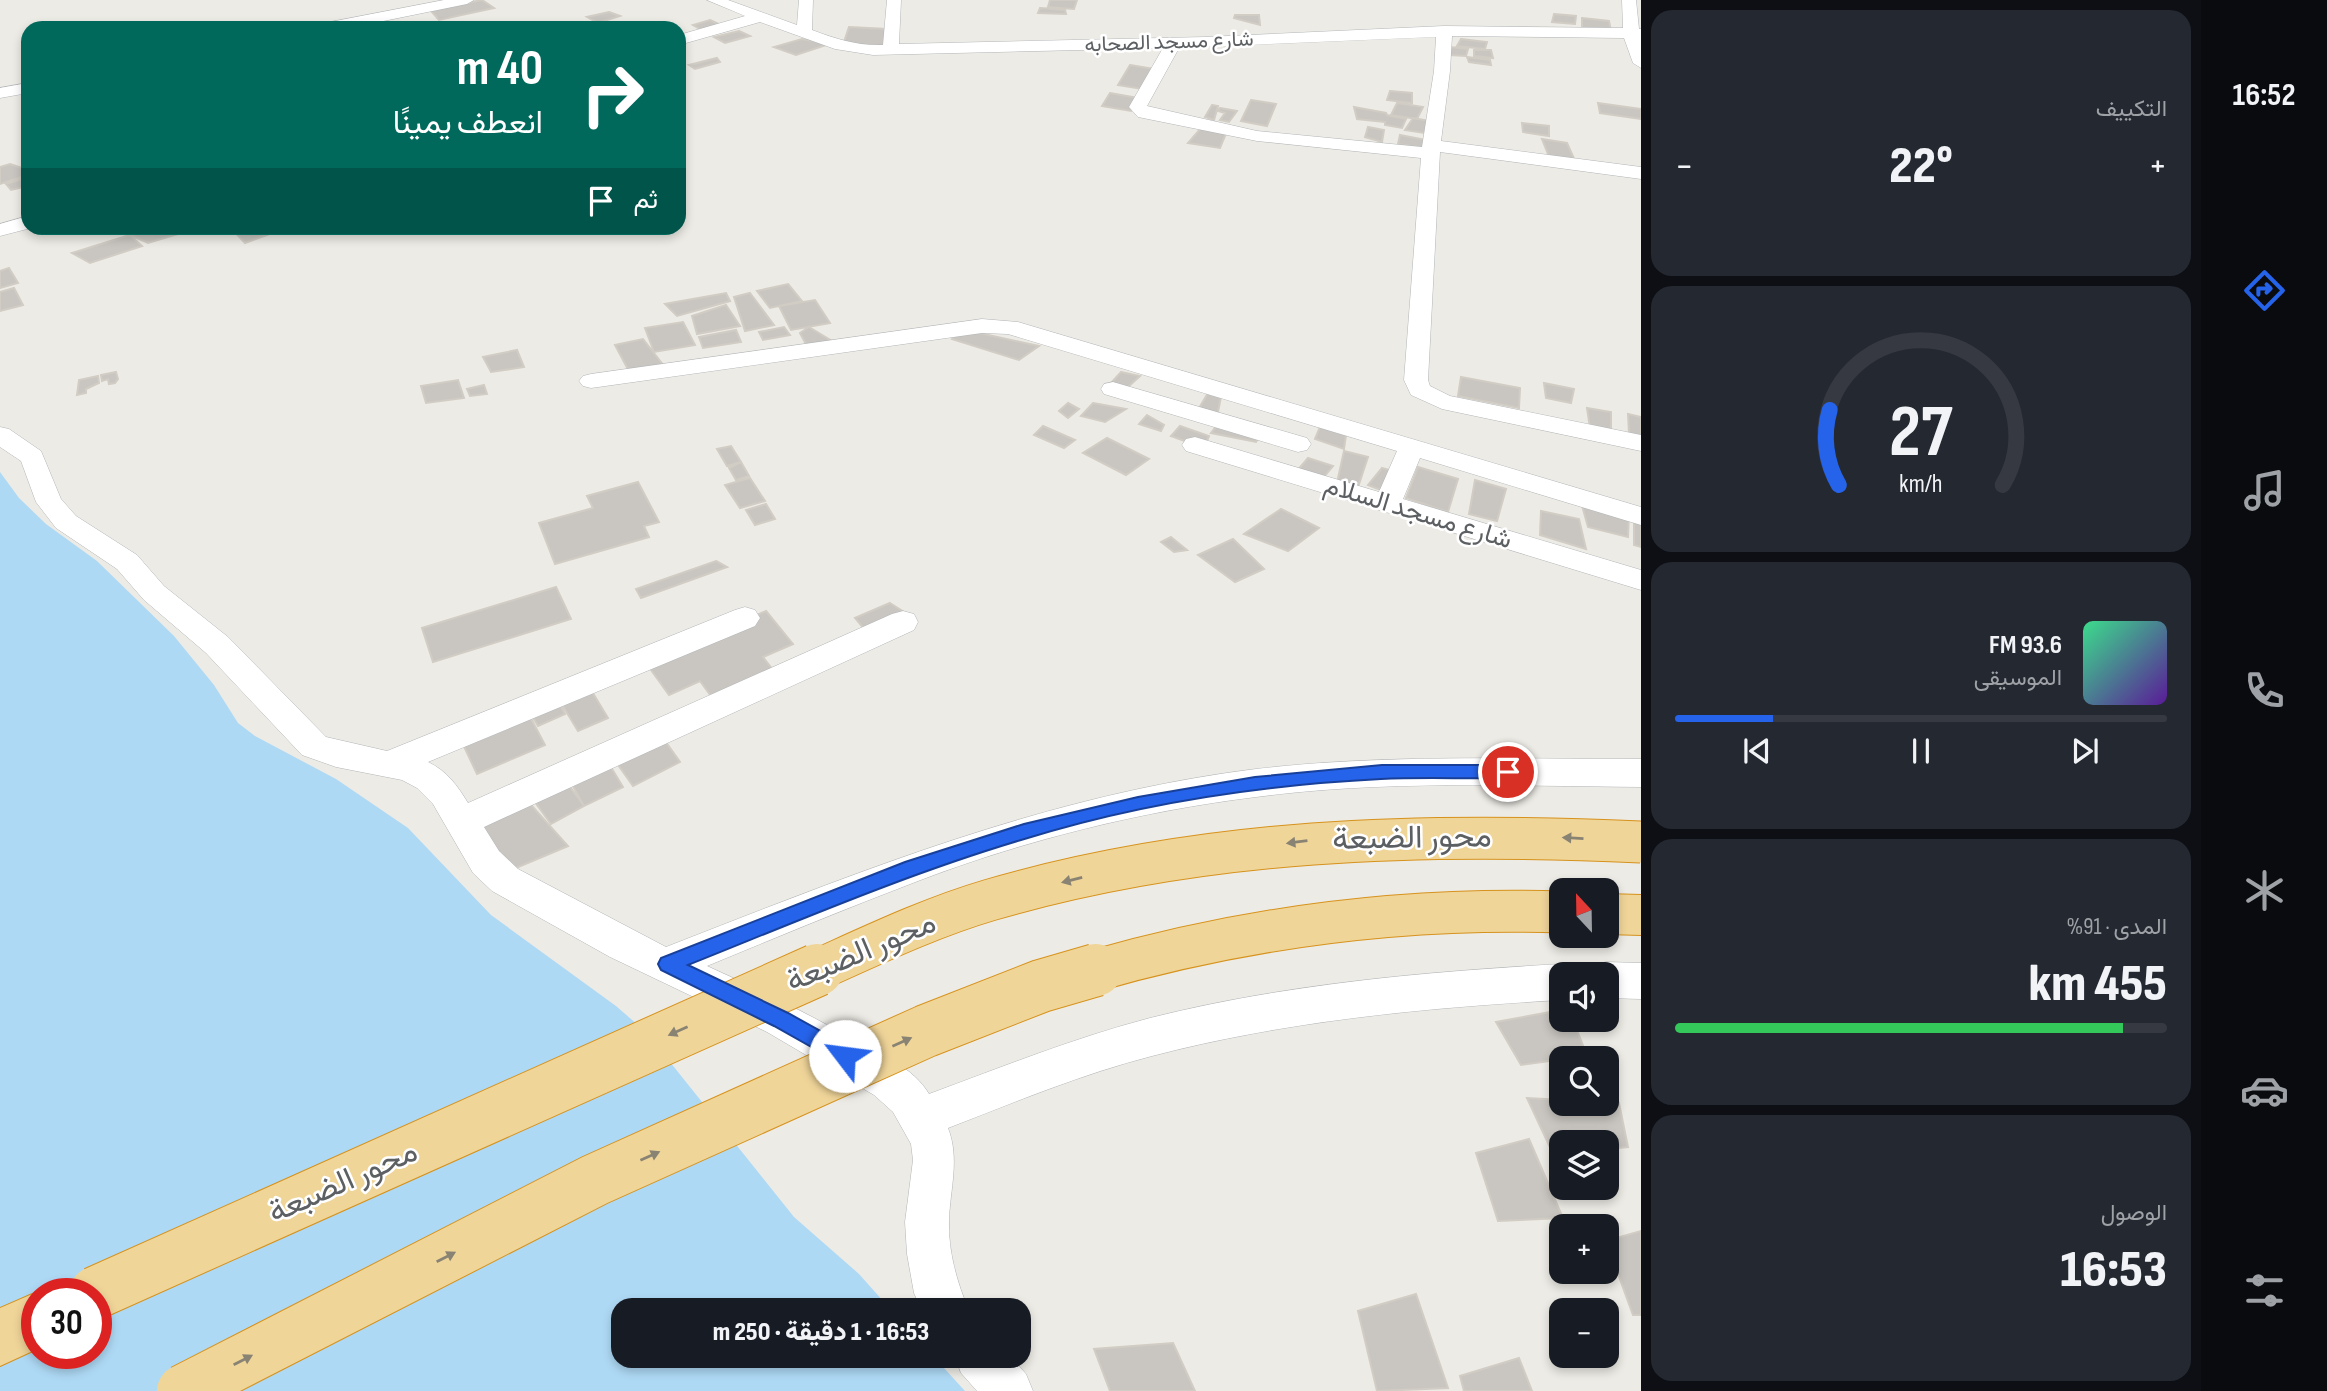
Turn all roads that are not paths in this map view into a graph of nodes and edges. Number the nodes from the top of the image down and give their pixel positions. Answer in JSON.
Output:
{"nodes":[{"id":1,"x":467,"y":0,"type":"edge"},
{"id":2,"x":714,"y":0,"type":"edge"},
{"id":3,"x":806,"y":0,"type":"edge"},
{"id":4,"x":894,"y":0,"type":"edge"},
{"id":5,"x":1629,"y":0,"type":"edge"},
{"id":6,"x":760,"y":18,"type":"junction"},
{"id":7,"x":360,"y":21,"type":"edge"},
{"id":8,"x":1444,"y":31,"type":"junction"},
{"id":9,"x":804,"y":33,"type":"junction"},
{"id":10,"x":1636,"y":34,"type":"edge"},
{"id":11,"x":686,"y":38,"type":"edge"},
{"id":12,"x":1172,"y":44,"type":"junction"},
{"id":13,"x":891,"y":50,"type":"junction"},
{"id":14,"x":1641,"y":63,"type":"edge"},
{"id":15,"x":21,"y":89,"type":"edge"},
{"id":16,"x":0,"y":93,"type":"edge"},
{"id":17,"x":1431,"y":149,"type":"junction"},
{"id":18,"x":1641,"y":173,"type":"edge"},
{"id":19,"x":21,"y":224,"type":"edge"},
{"id":20,"x":0,"y":230,"type":"edge"},
{"id":21,"x":591,"y":381,"type":"dead end"},
{"id":22,"x":1113,"y":389,"type":"dead end"},
{"id":23,"x":1308,"y":416,"type":"junction"},
{"id":24,"x":0,"y":435,"type":"edge"},
{"id":25,"x":1641,"y":443,"type":"edge"},
{"id":26,"x":1298,"y":444,"type":"junction"},
{"id":27,"x":1195,"y":445,"type":"dead end"},
{"id":28,"x":1366,"y":454,"type":"dead end"},
{"id":29,"x":1407,"y":457,"type":"junction"},
{"id":30,"x":1287,"y":473,"type":"junction"},
{"id":31,"x":1388,"y":503,"type":"junction"},
{"id":32,"x":1641,"y":516,"type":"edge"},
{"id":33,"x":1641,"y":580,"type":"edge"},
{"id":34,"x":746,"y":618,"type":"dead end"},
{"id":35,"x":903,"y":622,"type":"dead end"},
{"id":36,"x":389,"y":764,"type":"junction"},
{"id":37,"x":1641,"y":773,"type":"edge"},
{"id":38,"x":460,"y":822,"type":"junction"},
{"id":39,"x":1641,"y":842,"type":"edge"},
{"id":40,"x":1549,"y":912,"type":"edge"},
{"id":41,"x":1619,"y":914,"type":"edge"},
{"id":42,"x":1641,"y":915,"type":"edge"},
{"id":43,"x":667,"y":964,"type":"junction"},
{"id":44,"x":1619,"y":980,"type":"edge"},
{"id":45,"x":1641,"y":981,"type":"edge"},
{"id":46,"x":1549,"y":983,"type":"edge"},
{"id":47,"x":921,"y":1118,"type":"junction"},
{"id":48,"x":112,"y":1285,"type":"edge"},
{"id":49,"x":940,"y":1298,"type":"edge"},
{"id":50,"x":21,"y":1327,"type":"edge"},
{"id":51,"x":0,"y":1337,"type":"edge"},
{"id":52,"x":989,"y":1368,"type":"edge"},
{"id":53,"x":183,"y":1391,"type":"edge"},
{"id":54,"x":1009,"y":1391,"type":"edge"}],
"edges":[{"from":1,"to":7,"type":"street"},
{"from":2,"to":6,"type":"street","name":"شارع مسجد الصحابه"},
{"from":3,"to":9,"type":"street"},
{"from":4,"to":13,"type":"street"},
{"from":5,"to":10,"type":"street"},
{"from":6,"to":9,"type":"street","name":"شارع مسجد الصحابه"},
{"from":6,"to":11,"type":"street"},
{"from":8,"to":10,"type":"street","name":"شارع مسجد الصحابه"},
{"from":8,"to":12,"type":"street","name":"شارع مسجد الصحابه"},
{"from":8,"to":17,"type":"street"},
{"from":9,"to":13,"type":"street","name":"شارع مسجد الصحابه"},
{"from":10,"to":14,"type":"street"},
{"from":12,"to":13,"type":"street","name":"شارع مسجد الصحابه"},
{"from":12,"to":17,"type":"street"},
{"from":15,"to":16,"type":"street"},
{"from":17,"to":18,"type":"street"},
{"from":17,"to":25,"type":"street"},
{"from":19,"to":20,"type":"street"},
{"from":21,"to":23,"type":"street"},
{"from":22,"to":26,"type":"street"},
{"from":23,"to":26,"type":"street"},
{"from":23,"to":29,"type":"street"},
{"from":24,"to":36,"type":"street"},
{"from":26,"to":30,"type":"street"},
{"from":27,"to":30,"type":"street","name":"شارع مسجد السلام"},
{"from":28,"to":29,"type":"street"},
{"from":29,"to":31,"type":"street"},
{"from":29,"to":32,"type":"street"},
{"from":30,"to":31,"type":"street","name":"شارع مسجد السلام"},
{"from":31,"to":33,"type":"street","name":"شارع مسجد السلام"},
{"from":34,"to":36,"type":"street"},
{"from":35,"to":38,"type":"street"},
{"from":36,"to":38,"type":"street"},
{"from":37,"to":43,"type":"street"},
{"from":38,"to":43,"type":"street"},
{"from":39,"to":48,"type":"highway","name":"محور الضبعة","one_way":true,"bridge":true},
{"from":53,"to":40,"type":"highway","one_way":true,"bridge":true},
{"from":41,"to":42,"type":"highway"},
{"from":43,"to":47,"type":"street"},
{"from":44,"to":45,"type":"street"},
{"from":46,"to":47,"type":"street"},
{"from":47,"to":49,"type":"street"},
{"from":50,"to":51,"type":"highway"},
{"from":52,"to":54,"type":"street"}]}
